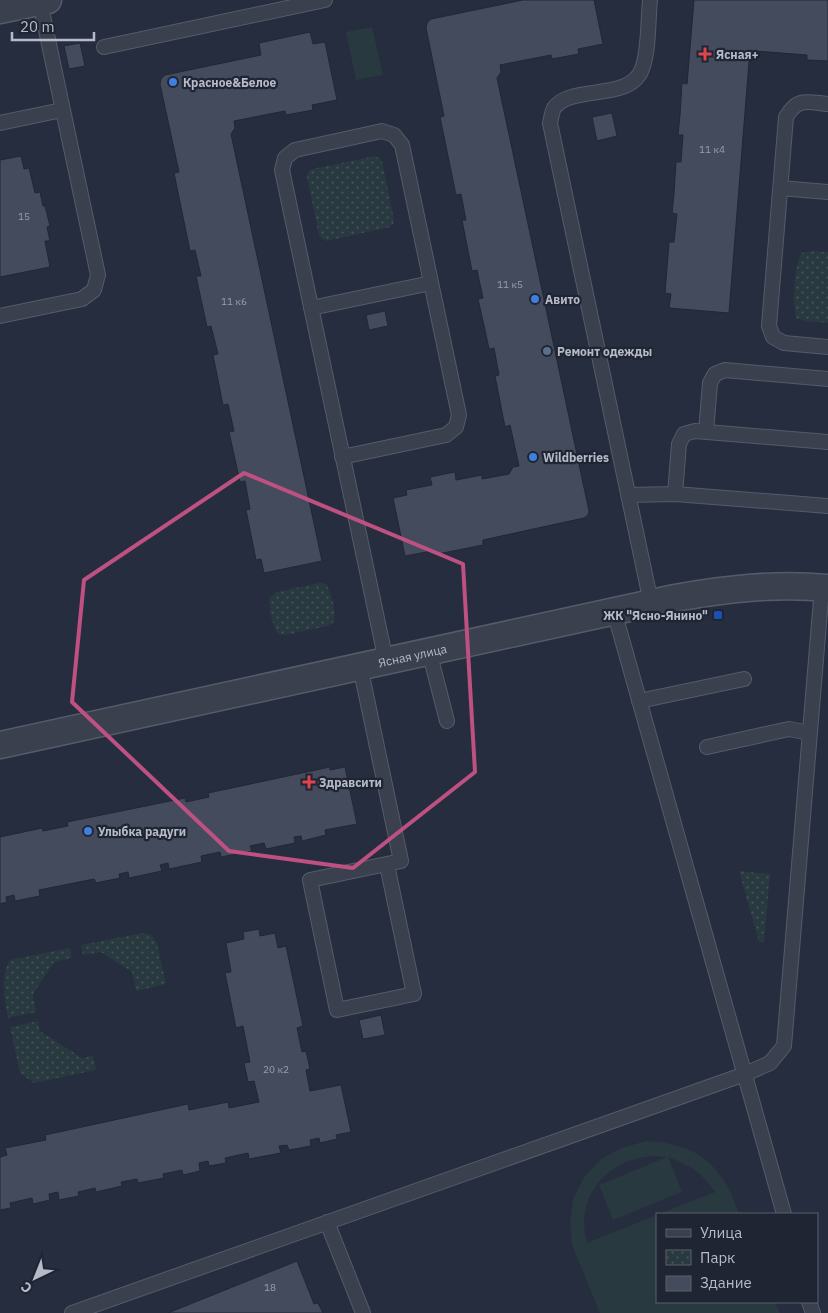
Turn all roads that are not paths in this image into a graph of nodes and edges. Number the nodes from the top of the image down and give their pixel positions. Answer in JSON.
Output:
{"nodes":[{"id":1,"x":326,"y":0,"type":"edge"},
{"id":2,"x":650,"y":0,"type":"edge"},
{"id":3,"x":44,"y":1,"type":"edge"},
{"id":4,"x":0,"y":10,"type":"edge"},
{"id":5,"x":104,"y":47,"type":"dead end"},
{"id":6,"x":828,"y":104,"type":"edge"},
{"id":7,"x":62,"y":110,"type":"junction"},
{"id":8,"x":0,"y":123,"type":"edge"},
{"id":9,"x":780,"y":188,"type":"junction"},
{"id":10,"x":828,"y":192,"type":"edge"},
{"id":11,"x":431,"y":283,"type":"junction"},
{"id":12,"x":311,"y":308,"type":"junction"},
{"id":13,"x":0,"y":316,"type":"edge"},
{"id":14,"x":828,"y":347,"type":"edge"},
{"id":15,"x":828,"y":379,"type":"edge"},
{"id":16,"x":706,"y":432,"type":"junction"},
{"id":17,"x":828,"y":442,"type":"edge"},
{"id":18,"x":342,"y":457,"type":"junction"},
{"id":19,"x":675,"y":494,"type":"junction"},
{"id":20,"x":629,"y":495,"type":"junction"},
{"id":21,"x":828,"y":506,"type":"edge"},
{"id":22,"x":825,"y":587,"type":"edge"},
{"id":23,"x":651,"y":603,"type":"junction"},
{"id":24,"x":614,"y":611,"type":"junction"},
{"id":25,"x":429,"y":651,"type":"junction"},
{"id":26,"x":386,"y":661,"type":"junction"},
{"id":27,"x":360,"y":666,"type":"junction"},
{"id":28,"x":744,"y":679,"type":"dead end"},
{"id":29,"x":639,"y":701,"type":"junction"},
{"id":30,"x":447,"y":721,"type":"dead end"},
{"id":31,"x":810,"y":733,"type":"junction"},
{"id":32,"x":0,"y":746,"type":"edge"},
{"id":33,"x":707,"y":747,"type":"dead end"},
{"id":34,"x":387,"y":865,"type":"junction"},
{"id":35,"x":744,"y":1074,"type":"junction"},
{"id":36,"x":784,"y":1213,"type":"edge"},
{"id":37,"x":327,"y":1222,"type":"junction"},
{"id":38,"x":72,"y":1313,"type":"edge"},
{"id":39,"x":363,"y":1313,"type":"edge"}],
"edges":[{"from":1,"to":5,"type":"lane"},
{"from":2,"to":20,"type":"lane"},
{"from":3,"to":4,"type":"street"},
{"from":3,"to":7,"type":"lane"},
{"from":6,"to":9,"type":"lane"},
{"from":7,"to":8,"type":"lane"},
{"from":7,"to":13,"type":"lane"},
{"from":9,"to":10,"type":"lane"},
{"from":9,"to":14,"type":"lane"},
{"from":11,"to":12,"type":"lane"},
{"from":11,"to":12,"type":"lane"},
{"from":11,"to":18,"type":"lane"},
{"from":12,"to":18,"type":"lane"},
{"from":15,"to":16,"type":"lane"},
{"from":16,"to":17,"type":"lane"},
{"from":16,"to":19,"type":"lane"},
{"from":18,"to":26,"type":"lane"},
{"from":19,"to":20,"type":"lane"},
{"from":19,"to":21,"type":"lane"},
{"from":20,"to":23,"type":"lane"},
{"from":22,"to":23,"type":"street","name":"Ясная улица"},
{"from":22,"to":31,"type":"lane"},
{"from":23,"to":24,"type":"street","name":"Ясная улица"},
{"from":24,"to":25,"type":"street","name":"Ясная улица"},
{"from":24,"to":29,"type":"lane"},
{"from":25,"to":26,"type":"street","name":"Ясная улица"},
{"from":25,"to":30,"type":"lane"},
{"from":26,"to":27,"type":"street","name":"Ясная улица"},
{"from":27,"to":32,"type":"street","name":"Ясная улица"},
{"from":27,"to":34,"type":"lane"},
{"from":28,"to":29,"type":"lane"},
{"from":29,"to":35,"type":"lane"},
{"from":31,"to":33,"type":"lane"},
{"from":31,"to":35,"type":"lane"},
{"from":34,"to":34,"type":"lane"},
{"from":35,"to":36,"type":"lane"},
{"from":35,"to":37,"type":"lane"},
{"from":37,"to":38,"type":"lane"},
{"from":37,"to":39,"type":"lane"}]}
